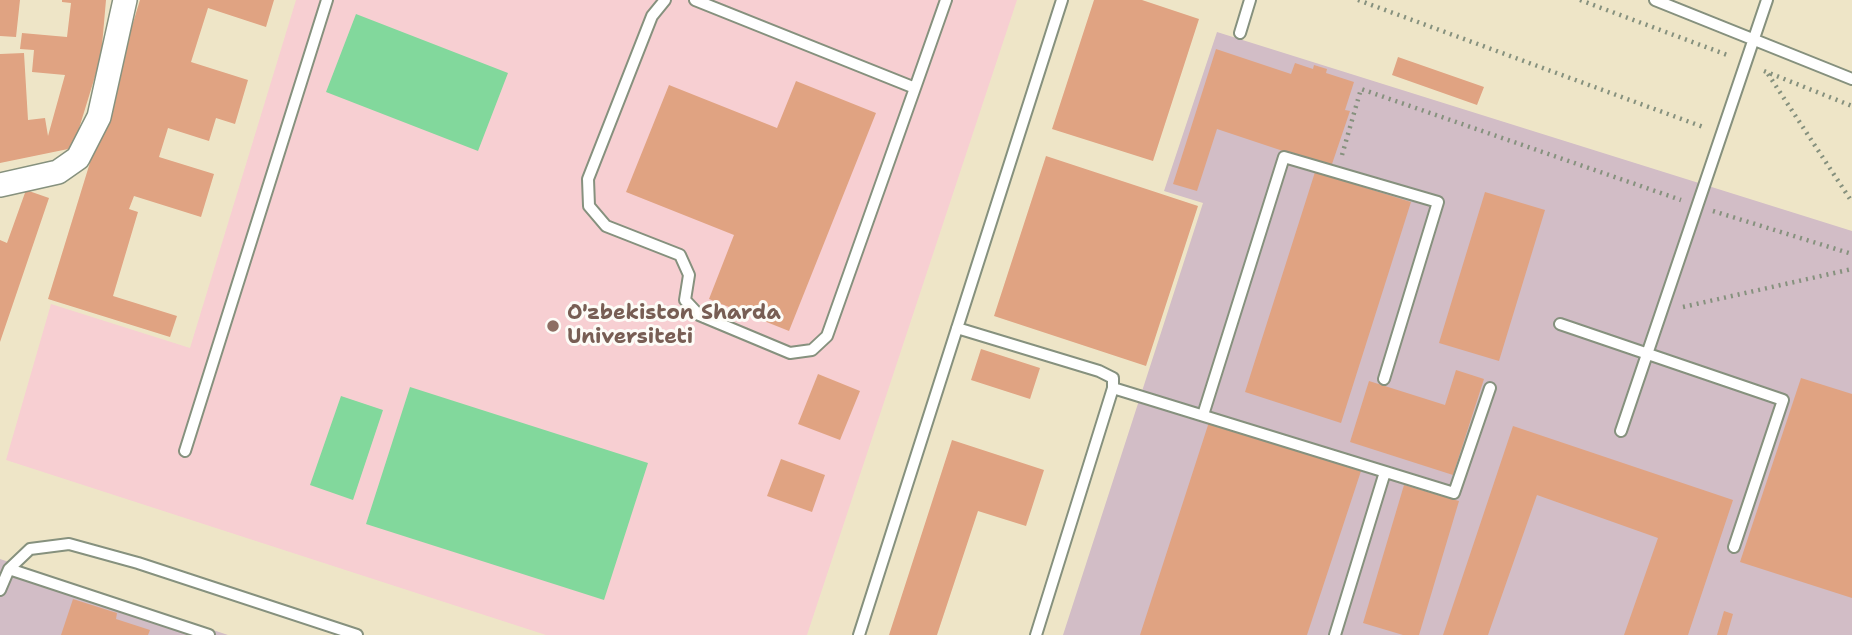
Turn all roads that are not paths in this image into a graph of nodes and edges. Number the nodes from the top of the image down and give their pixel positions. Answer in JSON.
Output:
{"nodes":[{"id":1,"x":125,"y":0,"type":"edge"},
{"id":2,"x":327,"y":0,"type":"edge"},
{"id":3,"x":666,"y":0,"type":"edge"},
{"id":4,"x":695,"y":0,"type":"edge"},
{"id":5,"x":946,"y":0,"type":"edge"},
{"id":6,"x":1062,"y":0,"type":"edge"},
{"id":7,"x":1250,"y":0,"type":"edge"},
{"id":8,"x":1656,"y":0,"type":"edge"},
{"id":9,"x":1767,"y":0,"type":"edge"},
{"id":10,"x":1240,"y":33,"type":"dead end"},
{"id":11,"x":1752,"y":44,"type":"junction"},
{"id":12,"x":1852,"y":79,"type":"edge"},
{"id":13,"x":915,"y":88,"type":"junction"},
{"id":14,"x":0,"y":185,"type":"edge"},
{"id":15,"x":1560,"y":324,"type":"dead end"},
{"id":16,"x":957,"y":328,"type":"junction"},
{"id":17,"x":1647,"y":353,"type":"junction"},
{"id":18,"x":1384,"y":379,"type":"dead end"},
{"id":19,"x":1113,"y":388,"type":"junction"},
{"id":20,"x":1490,"y":388,"type":"dead end"},
{"id":21,"x":1203,"y":415,"type":"junction"},
{"id":22,"x":1621,"y":431,"type":"dead end"},
{"id":23,"x":185,"y":451,"type":"dead end"},
{"id":24,"x":1385,"y":472,"type":"junction"},
{"id":25,"x":1734,"y":547,"type":"dead end"},
{"id":26,"x":9,"y":569,"type":"junction"},
{"id":27,"x":0,"y":590,"type":"edge"},
{"id":28,"x":208,"y":635,"type":"edge"},
{"id":29,"x":357,"y":635,"type":"edge"},
{"id":30,"x":859,"y":635,"type":"edge"},
{"id":31,"x":1035,"y":635,"type":"edge"},
{"id":32,"x":1335,"y":635,"type":"edge"}],
"edges":[{"from":1,"to":14,"type":"street"},
{"from":2,"to":23,"type":"lane"},
{"from":3,"to":13,"type":"lane"},
{"from":4,"to":13,"type":"lane"},
{"from":5,"to":13,"type":"lane"},
{"from":6,"to":16,"type":"lane"},
{"from":7,"to":10,"type":"lane"},
{"from":8,"to":11,"type":"lane"},
{"from":9,"to":11,"type":"lane"},
{"from":11,"to":12,"type":"lane"},
{"from":11,"to":17,"type":"lane"},
{"from":15,"to":17,"type":"lane"},
{"from":16,"to":19,"type":"lane"},
{"from":16,"to":30,"type":"lane"},
{"from":17,"to":22,"type":"lane"},
{"from":17,"to":25,"type":"lane"},
{"from":18,"to":21,"type":"lane"},
{"from":19,"to":21,"type":"lane"},
{"from":19,"to":31,"type":"lane"},
{"from":20,"to":24,"type":"lane"},
{"from":21,"to":24,"type":"lane"},
{"from":24,"to":32,"type":"lane"},
{"from":26,"to":27,"type":"lane"},
{"from":26,"to":28,"type":"lane"},
{"from":26,"to":29,"type":"lane"}]}
